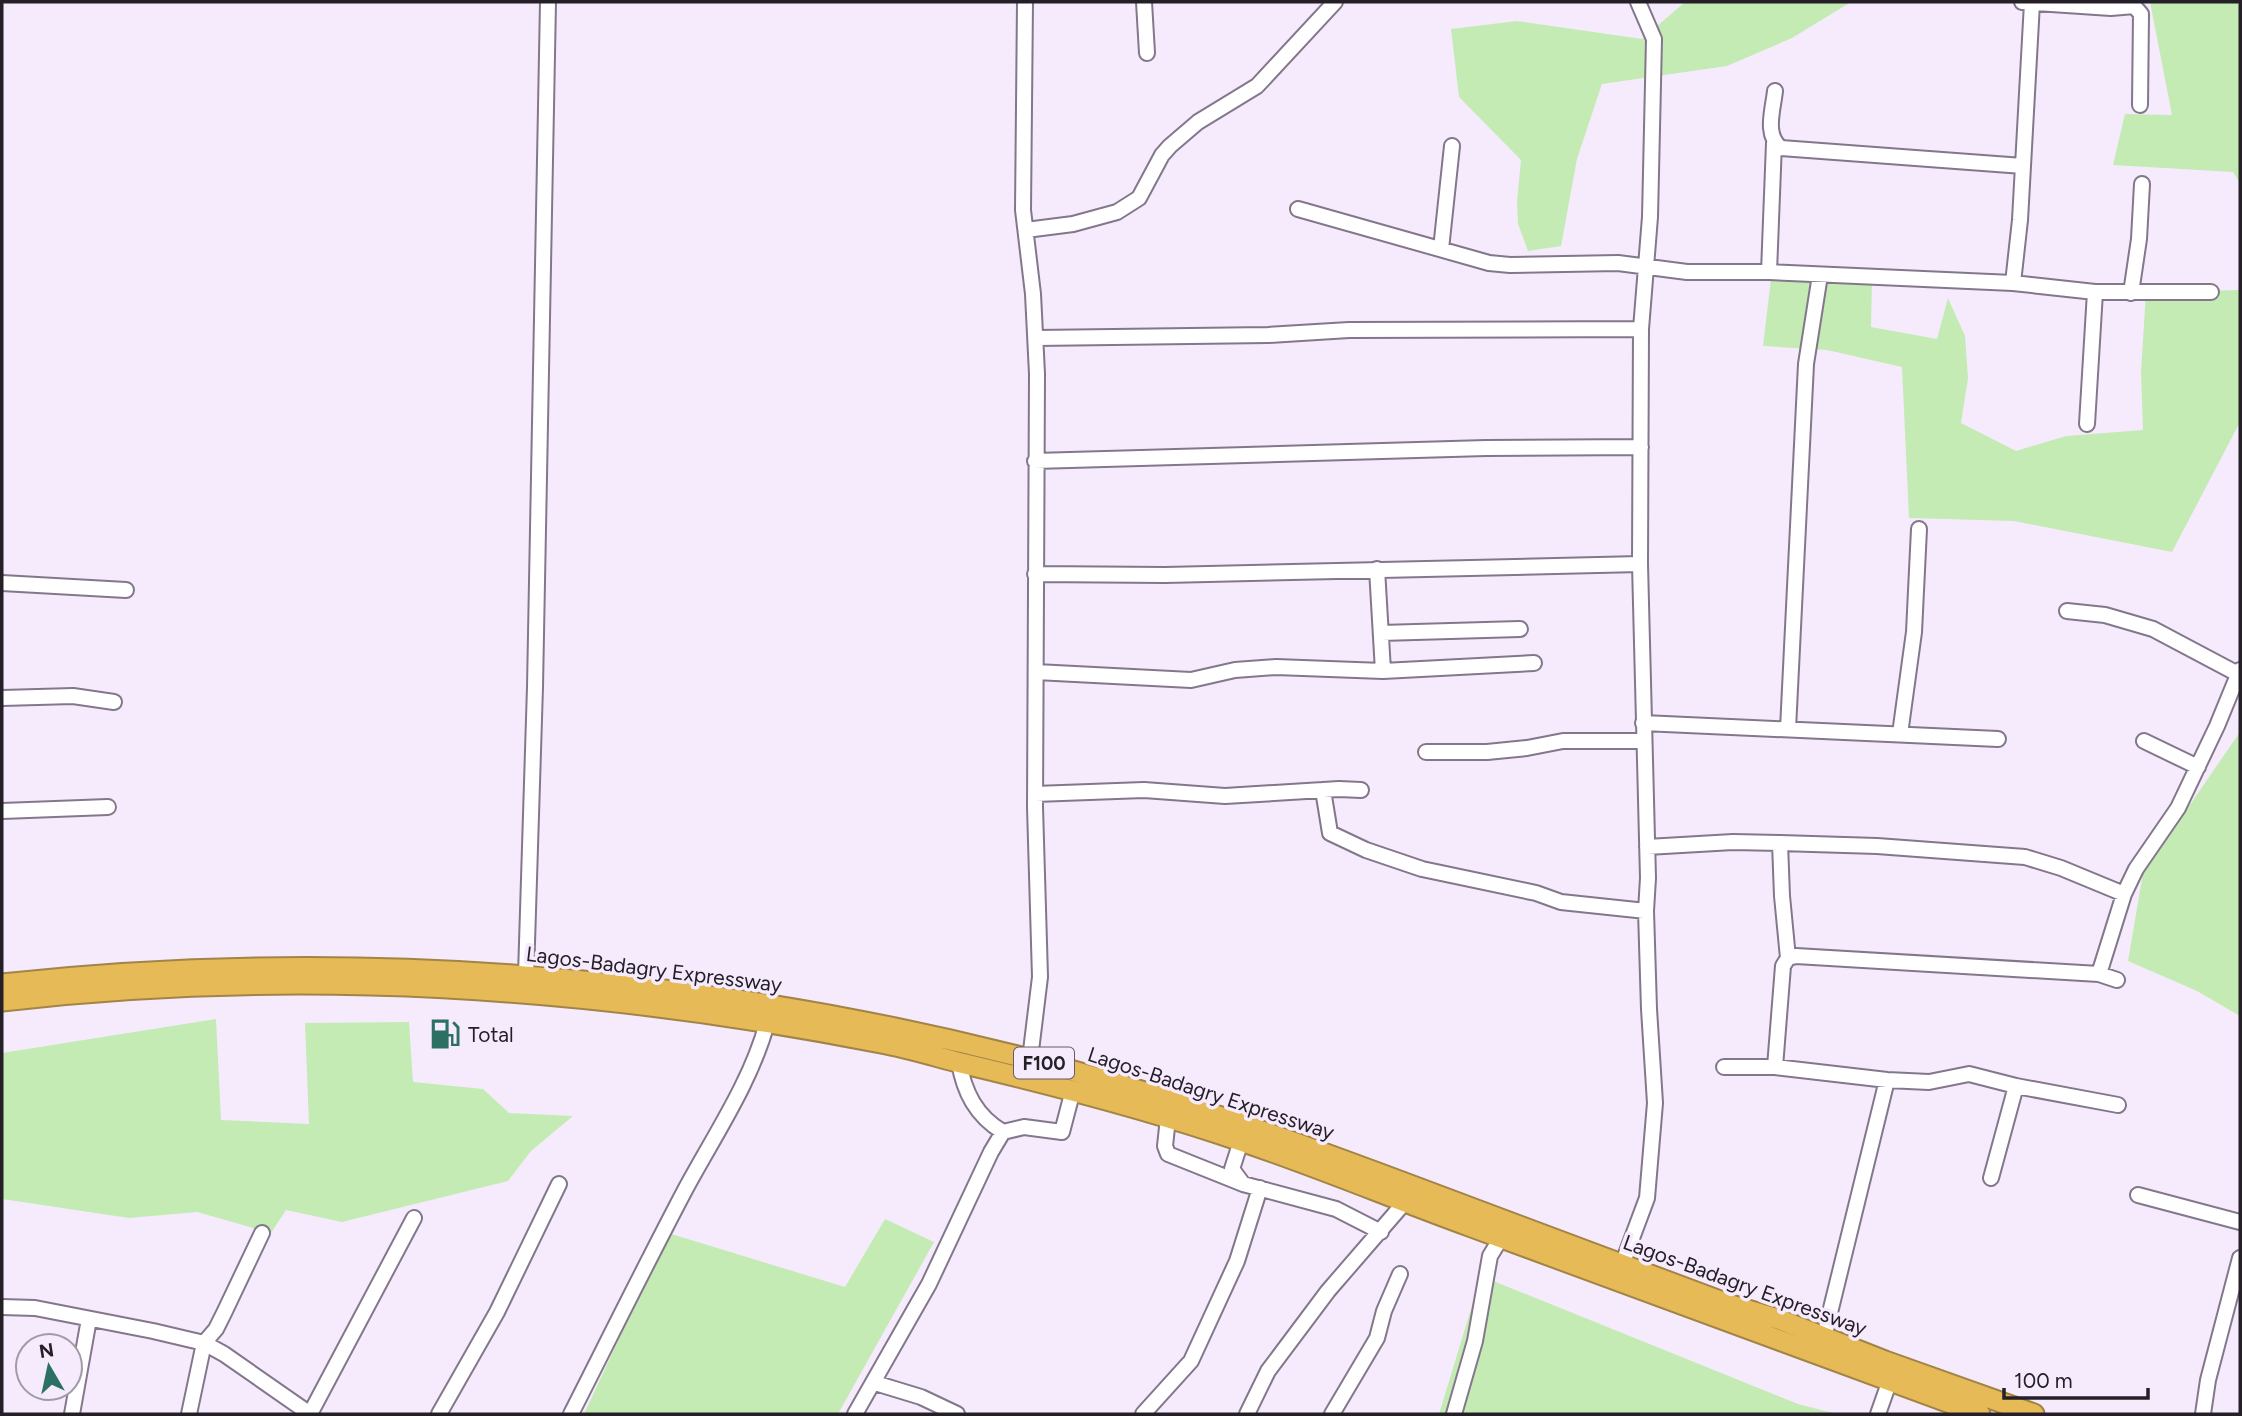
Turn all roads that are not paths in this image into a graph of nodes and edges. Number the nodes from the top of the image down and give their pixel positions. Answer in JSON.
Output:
{"nodes":[{"id":1,"x":548,"y":2,"type":"edge"},
{"id":2,"x":1025,"y":2,"type":"edge"},
{"id":3,"x":1144,"y":2,"type":"edge"},
{"id":4,"x":1639,"y":2,"type":"edge"},
{"id":5,"x":2027,"y":2,"type":"edge"},
{"id":6,"x":1327,"y":4,"type":"edge"},
{"id":7,"x":2113,"y":5,"type":"edge"},
{"id":8,"x":1147,"y":53,"type":"dead end"},
{"id":9,"x":1775,"y":91,"type":"dead end"},
{"id":10,"x":2140,"y":105,"type":"dead end"},
{"id":11,"x":1774,"y":143,"type":"junction"},
{"id":12,"x":1452,"y":146,"type":"dead end"},
{"id":13,"x":2023,"y":166,"type":"junction"},
{"id":14,"x":2142,"y":184,"type":"dead end"},
{"id":15,"x":1298,"y":209,"type":"dead end"},
{"id":16,"x":1026,"y":230,"type":"junction"},
{"id":17,"x":1441,"y":249,"type":"junction"},
{"id":18,"x":1646,"y":265,"type":"junction"},
{"id":19,"x":1769,"y":272,"type":"junction"},
{"id":20,"x":1820,"y":275,"type":"junction"},
{"id":21,"x":2013,"y":283,"type":"junction"},
{"id":22,"x":2095,"y":292,"type":"junction"},
{"id":23,"x":2211,"y":292,"type":"dead end"},
{"id":24,"x":2131,"y":293,"type":"junction"},
{"id":25,"x":1641,"y":329,"type":"junction"},
{"id":26,"x":1036,"y":338,"type":"junction"},
{"id":27,"x":2087,"y":424,"type":"dead end"},
{"id":28,"x":1641,"y":447,"type":"junction"},
{"id":29,"x":1035,"y":461,"type":"junction"},
{"id":30,"x":1919,"y":529,"type":"dead end"},
{"id":31,"x":1640,"y":564,"type":"junction"},
{"id":32,"x":1377,"y":569,"type":"junction"},
{"id":33,"x":1035,"y":574,"type":"junction"},
{"id":34,"x":2,"y":583,"type":"edge"},
{"id":35,"x":126,"y":590,"type":"dead end"},
{"id":36,"x":2067,"y":611,"type":"dead end"},
{"id":37,"x":1520,"y":629,"type":"dead end"},
{"id":38,"x":1381,"y":633,"type":"junction"},
{"id":39,"x":1534,"y":663,"type":"dead end"},
{"id":40,"x":1036,"y":671,"type":"junction"},
{"id":41,"x":1383,"y":671,"type":"junction"},
{"id":42,"x":2239,"y":672,"type":"edge"},
{"id":43,"x":2,"y":698,"type":"edge"},
{"id":44,"x":114,"y":702,"type":"dead end"},
{"id":45,"x":1643,"y":723,"type":"junction"},
{"id":46,"x":1788,"y":729,"type":"junction"},
{"id":47,"x":1900,"y":734,"type":"junction"},
{"id":48,"x":1998,"y":739,"type":"dead end"},
{"id":49,"x":1644,"y":741,"type":"junction"},
{"id":50,"x":2144,"y":741,"type":"dead end"},
{"id":51,"x":1426,"y":752,"type":"dead end"},
{"id":52,"x":2197,"y":767,"type":"junction"},
{"id":53,"x":1323,"y":790,"type":"junction"},
{"id":54,"x":1361,"y":790,"type":"dead end"},
{"id":55,"x":1035,"y":794,"type":"junction"},
{"id":56,"x":108,"y":807,"type":"dead end"},
{"id":57,"x":2,"y":811,"type":"edge"},
{"id":58,"x":1780,"y":843,"type":"junction"},
{"id":59,"x":1647,"y":847,"type":"junction"},
{"id":60,"x":2124,"y":894,"type":"junction"},
{"id":61,"x":1646,"y":911,"type":"junction"},
{"id":62,"x":1788,"y":958,"type":"junction"},
{"id":63,"x":2099,"y":974,"type":"junction"},
{"id":64,"x":526,"y":975,"type":"junction"},
{"id":65,"x":2117,"y":980,"type":"dead end"},
{"id":66,"x":2,"y":984,"type":"edge"},
{"id":67,"x":2,"y":1001,"type":"edge"},
{"id":68,"x":766,"y":1023,"type":"junction"},
{"id":69,"x":1030,"y":1059,"type":"junction"},
{"id":70,"x":959,"y":1062,"type":"junction"},
{"id":71,"x":1724,"y":1067,"type":"dead end"},
{"id":72,"x":1775,"y":1067,"type":"junction"},
{"id":73,"x":1887,"y":1080,"type":"junction"},
{"id":74,"x":2016,"y":1086,"type":"junction"},
{"id":75,"x":1073,"y":1090,"type":"junction"},
{"id":76,"x":2118,"y":1105,"type":"dead end"},
{"id":77,"x":1168,"y":1118,"type":"junction"},
{"id":78,"x":1003,"y":1132,"type":"junction"},
{"id":79,"x":1241,"y":1141,"type":"junction"},
{"id":80,"x":1991,"y":1178,"type":"dead end"},
{"id":81,"x":559,"y":1184,"type":"dead end"},
{"id":82,"x":1243,"y":1184,"type":"junction"},
{"id":83,"x":1260,"y":1188,"type":"junction"},
{"id":84,"x":2138,"y":1195,"type":"dead end"},
{"id":85,"x":1405,"y":1202,"type":"junction"},
{"id":86,"x":414,"y":1218,"type":"dead end"},
{"id":87,"x":2240,"y":1222,"type":"edge"},
{"id":88,"x":1381,"y":1231,"type":"junction"},
{"id":89,"x":262,"y":1233,"type":"dead end"},
{"id":90,"x":1501,"y":1238,"type":"junction"},
{"id":91,"x":2240,"y":1258,"type":"edge"},
{"id":92,"x":1619,"y":1273,"type":"junction"},
{"id":93,"x":1400,"y":1274,"type":"dead end"},
{"id":94,"x":2236,"y":1291,"type":"edge"},
{"id":95,"x":2,"y":1307,"type":"edge"},
{"id":96,"x":89,"y":1319,"type":"junction"},
{"id":97,"x":1824,"y":1337,"type":"junction"},
{"id":98,"x":204,"y":1343,"type":"junction"},
{"id":99,"x":1890,"y":1380,"type":"junction"},
{"id":100,"x":875,"y":1383,"type":"junction"},
{"id":101,"x":72,"y":1414,"type":"edge"},
{"id":102,"x":189,"y":1414,"type":"edge"},
{"id":103,"x":310,"y":1414,"type":"edge"},
{"id":104,"x":439,"y":1414,"type":"edge"},
{"id":105,"x":571,"y":1414,"type":"edge"},
{"id":106,"x":855,"y":1414,"type":"edge"},
{"id":107,"x":957,"y":1414,"type":"edge"},
{"id":108,"x":1143,"y":1414,"type":"edge"},
{"id":109,"x":1247,"y":1414,"type":"edge"},
{"id":110,"x":1332,"y":1414,"type":"edge"},
{"id":111,"x":1454,"y":1414,"type":"edge"},
{"id":112,"x":1878,"y":1414,"type":"edge"},
{"id":113,"x":1980,"y":1414,"type":"edge"},
{"id":114,"x":2034,"y":1414,"type":"edge"},
{"id":115,"x":2203,"y":1414,"type":"edge"}],
"edges":[{"from":1,"to":64,"type":"street"},
{"from":2,"to":16,"type":"street"},
{"from":3,"to":8,"type":"street"},
{"from":4,"to":18,"type":"street"},
{"from":5,"to":7,"type":"street"},
{"from":5,"to":13,"type":"street"},
{"from":6,"to":16,"type":"street"},
{"from":7,"to":10,"type":"street"},
{"from":9,"to":11,"type":"street"},
{"from":11,"to":13,"type":"street"},
{"from":11,"to":19,"type":"street"},
{"from":12,"to":17,"type":"street"},
{"from":13,"to":21,"type":"street"},
{"from":14,"to":24,"type":"street"},
{"from":15,"to":17,"type":"street"},
{"from":16,"to":26,"type":"street"},
{"from":17,"to":18,"type":"street"},
{"from":18,"to":19,"type":"street"},
{"from":18,"to":25,"type":"street"},
{"from":19,"to":20,"type":"street"},
{"from":20,"to":21,"type":"street"},
{"from":20,"to":46,"type":"street"},
{"from":21,"to":22,"type":"street"},
{"from":22,"to":24,"type":"street"},
{"from":22,"to":27,"type":"street"},
{"from":23,"to":24,"type":"street"},
{"from":25,"to":26,"type":"street"},
{"from":25,"to":28,"type":"street"},
{"from":26,"to":29,"type":"street"},
{"from":28,"to":29,"type":"street"},
{"from":28,"to":31,"type":"street"},
{"from":29,"to":33,"type":"street"},
{"from":30,"to":47,"type":"street"},
{"from":31,"to":32,"type":"street"},
{"from":31,"to":45,"type":"street"},
{"from":32,"to":33,"type":"street"},
{"from":32,"to":38,"type":"street"},
{"from":33,"to":40,"type":"street"},
{"from":34,"to":35,"type":"street"},
{"from":36,"to":42,"type":"street"},
{"from":37,"to":38,"type":"street"},
{"from":38,"to":41,"type":"street"},
{"from":39,"to":41,"type":"street"},
{"from":40,"to":41,"type":"street"},
{"from":40,"to":55,"type":"street"},
{"from":42,"to":52,"type":"street"},
{"from":43,"to":44,"type":"street"},
{"from":45,"to":46,"type":"street"},
{"from":45,"to":49,"type":"street"},
{"from":46,"to":47,"type":"street"},
{"from":47,"to":48,"type":"street"},
{"from":49,"to":51,"type":"street"},
{"from":49,"to":59,"type":"street"},
{"from":50,"to":52,"type":"street"},
{"from":52,"to":60,"type":"street"},
{"from":53,"to":54,"type":"street"},
{"from":53,"to":55,"type":"street"},
{"from":53,"to":61,"type":"street"},
{"from":55,"to":69,"type":"street"},
{"from":56,"to":57,"type":"street"},
{"from":58,"to":59,"type":"street"},
{"from":58,"to":60,"type":"street"},
{"from":58,"to":62,"type":"street"},
{"from":59,"to":61,"type":"street"},
{"from":60,"to":63,"type":"street"},
{"from":61,"to":92,"type":"street"},
{"from":62,"to":63,"type":"street"},
{"from":62,"to":72,"type":"street"},
{"from":63,"to":65,"type":"street"},
{"from":64,"to":66,"type":"highway","name":"Lagos-Badagry Expressway","number":"F100"},
{"from":64,"to":69,"type":"highway","name":"Lagos-Badagry Expressway","number":"F100"},
{"from":67,"to":68,"type":"highway","name":"Lagos-Badagry Expressway","number":"F100"},
{"from":68,"to":70,"type":"highway","name":"Lagos-Badagry Expressway","number":"F100"},
{"from":68,"to":105,"type":"street"},
{"from":69,"to":92,"type":"highway","name":"Lagos-Badagry Expressway","number":"F100"},
{"from":70,"to":75,"type":"highway","name":"Lagos-Badagry Expressway","number":"F100"},
{"from":70,"to":78,"type":"street"},
{"from":71,"to":72,"type":"street"},
{"from":72,"to":73,"type":"street"},
{"from":73,"to":74,"type":"street"},
{"from":73,"to":97,"type":"street"},
{"from":74,"to":76,"type":"street"},
{"from":74,"to":80,"type":"street"},
{"from":75,"to":77,"type":"highway","name":"Lagos-Badagry Expressway","number":"F100"},
{"from":75,"to":78,"type":"street"},
{"from":77,"to":79,"type":"highway","name":"Lagos-Badagry Expressway","number":"F100"},
{"from":77,"to":82,"type":"street"},
{"from":78,"to":100,"type":"street"},
{"from":79,"to":82,"type":"street"},
{"from":79,"to":85,"type":"highway","name":"Lagos-Badagry Expressway","number":"F100"},
{"from":81,"to":104,"type":"street"},
{"from":82,"to":83,"type":"street"},
{"from":83,"to":88,"type":"street"},
{"from":83,"to":108,"type":"street"},
{"from":84,"to":87,"type":"street"},
{"from":85,"to":88,"type":"street"},
{"from":85,"to":90,"type":"highway","name":"Lagos-Badagry Expressway","number":"F100"},
{"from":86,"to":103,"type":"street"},
{"from":88,"to":109,"type":"street"},
{"from":89,"to":98,"type":"street"},
{"from":90,"to":92,"type":"highway","name":"Lagos-Badagry Expressway","number":"F100"},
{"from":90,"to":111,"type":"street"},
{"from":91,"to":94,"type":"street"},
{"from":92,"to":97,"type":"highway","name":"Lagos-Badagry Expressway","number":"F100"},
{"from":92,"to":99,"type":"highway","name":"Lagos-Badagry Expressway","number":"F100"},
{"from":93,"to":110,"type":"street"},
{"from":94,"to":115,"type":"street"},
{"from":95,"to":96,"type":"street"},
{"from":96,"to":98,"type":"street"},
{"from":96,"to":101,"type":"street"},
{"from":97,"to":114,"type":"highway","name":"Lagos-Badagry Expressway","number":"F100"},
{"from":98,"to":102,"type":"street"},
{"from":98,"to":103,"type":"street"},
{"from":99,"to":112,"type":"street"},
{"from":99,"to":113,"type":"highway","name":"Lagos-Badagry Expressway","number":"F100"},
{"from":100,"to":106,"type":"street"},
{"from":100,"to":107,"type":"street"}]}
